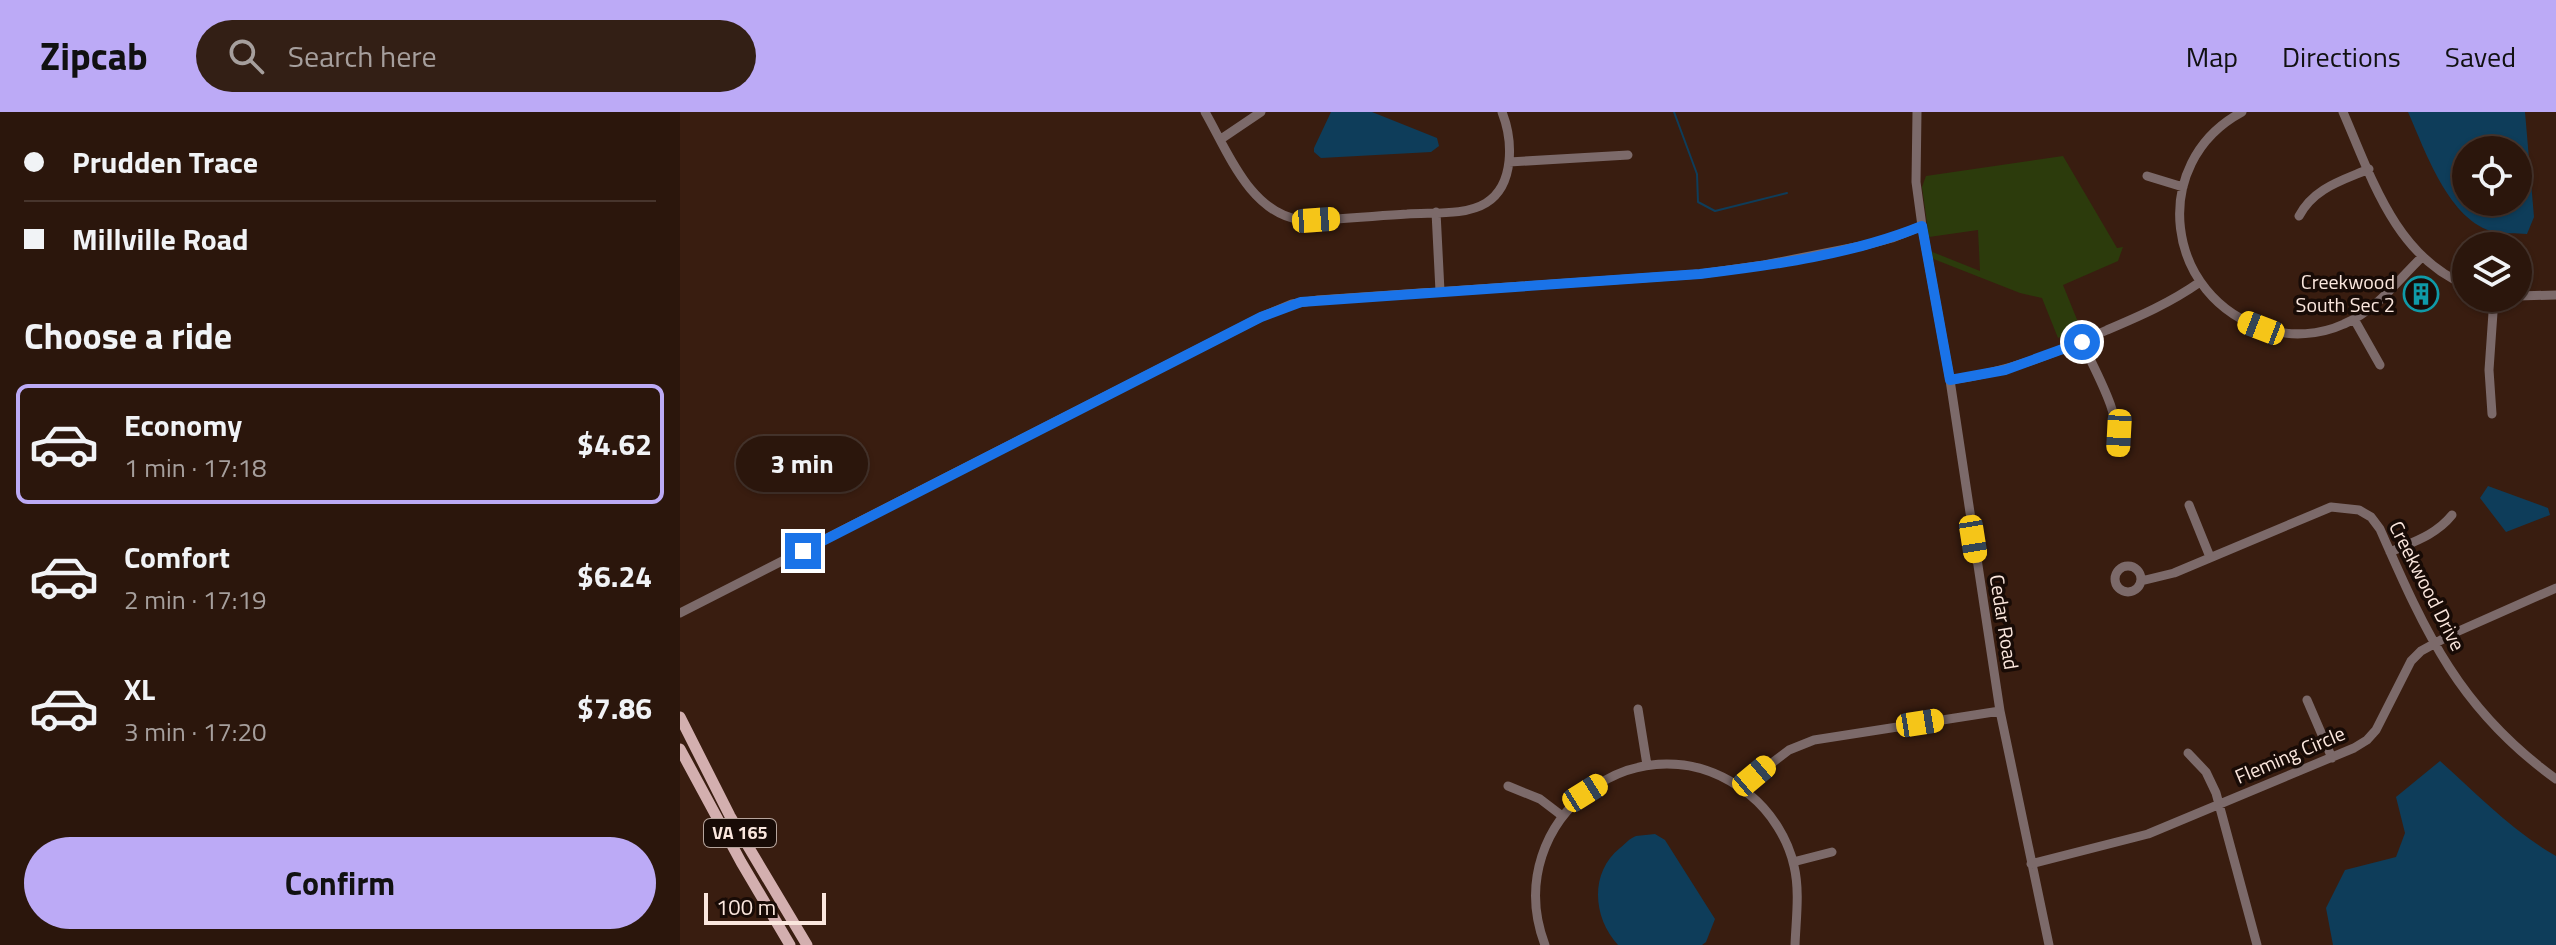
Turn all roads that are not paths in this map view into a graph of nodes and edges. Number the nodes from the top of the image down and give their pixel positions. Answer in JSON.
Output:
{"nodes":[{"id":1,"x":1205,"y":112,"type":"edge"},
{"id":2,"x":1261,"y":112,"type":"edge"},
{"id":3,"x":1502,"y":112,"type":"edge"},
{"id":4,"x":1917,"y":112,"type":"edge"},
{"id":5,"x":2242,"y":112,"type":"edge"},
{"id":6,"x":2343,"y":112,"type":"edge"},
{"id":7,"x":1221,"y":139,"type":"junction"},
{"id":8,"x":1628,"y":155,"type":"dead end"},
{"id":9,"x":1509,"y":162,"type":"junction"},
{"id":10,"x":2369,"y":169,"type":"junction"},
{"id":11,"x":2147,"y":176,"type":"dead end"},
{"id":12,"x":2183,"y":187,"type":"junction"},
{"id":13,"x":1436,"y":212,"type":"junction"},
{"id":14,"x":2299,"y":216,"type":"dead end"},
{"id":15,"x":1922,"y":226,"type":"junction"},
{"id":16,"x":2422,"y":257,"type":"junction"},
{"id":17,"x":2452,"y":278,"type":"edge"},
{"id":18,"x":2200,"y":282,"type":"junction"},
{"id":19,"x":1440,"y":291,"type":"junction"},
{"id":20,"x":2556,"y":295,"type":"edge"},
{"id":21,"x":2532,"y":296,"type":"edge"},
{"id":22,"x":2493,"y":312,"type":"edge"},
{"id":23,"x":2354,"y":319,"type":"junction"},
{"id":24,"x":2082,"y":342,"type":"junction"},
{"id":25,"x":2380,"y":365,"type":"dead end"},
{"id":26,"x":1950,"y":380,"type":"junction"},
{"id":27,"x":2492,"y":414,"type":"dead end"},
{"id":28,"x":2118,"y":449,"type":"dead end"},
{"id":29,"x":2189,"y":505,"type":"dead end"},
{"id":30,"x":2452,"y":515,"type":"dead end"},
{"id":31,"x":2390,"y":552,"type":"junction"},
{"id":32,"x":2210,"y":557,"type":"junction"},
{"id":33,"x":2141,"y":581,"type":"dead end"},
{"id":34,"x":2556,"y":588,"type":"edge"},
{"id":35,"x":680,"y":613,"type":"edge"},
{"id":36,"x":2434,"y":644,"type":"junction"},
{"id":37,"x":2307,"y":700,"type":"dead end"},
{"id":38,"x":1638,"y":709,"type":"dead end"},
{"id":39,"x":2000,"y":711,"type":"junction"},
{"id":40,"x":680,"y":717,"type":"edge"},
{"id":41,"x":680,"y":749,"type":"edge"},
{"id":42,"x":2188,"y":753,"type":"dead end"},
{"id":43,"x":2332,"y":758,"type":"junction"},
{"id":44,"x":1647,"y":765,"type":"junction"},
{"id":45,"x":2556,"y":779,"type":"edge"},
{"id":46,"x":1508,"y":786,"type":"dead end"},
{"id":47,"x":1740,"y":787,"type":"junction"},
{"id":48,"x":2220,"y":805,"type":"junction"},
{"id":49,"x":1561,"y":815,"type":"junction"},
{"id":50,"x":1832,"y":852,"type":"dead end"},
{"id":51,"x":1793,"y":862,"type":"junction"},
{"id":52,"x":2031,"y":864,"type":"junction"},
{"id":53,"x":790,"y":945,"type":"edge"},
{"id":54,"x":807,"y":945,"type":"edge"},
{"id":55,"x":1545,"y":945,"type":"edge"},
{"id":56,"x":1795,"y":945,"type":"edge"},
{"id":57,"x":2049,"y":945,"type":"edge"},
{"id":58,"x":2257,"y":945,"type":"edge"}],
"edges":[{"from":1,"to":7,"type":"street"},
{"from":2,"to":7,"type":"street"},
{"from":3,"to":9,"type":"street"},
{"from":4,"to":15,"type":"street","name":"Cedar Road"},
{"from":5,"to":12,"type":"street"},
{"from":6,"to":10,"type":"street"},
{"from":7,"to":13,"type":"street"},
{"from":8,"to":9,"type":"street"},
{"from":9,"to":13,"type":"street"},
{"from":10,"to":14,"type":"street"},
{"from":10,"to":16,"type":"street"},
{"from":11,"to":12,"type":"street"},
{"from":12,"to":18,"type":"street"},
{"from":13,"to":19,"type":"street"},
{"from":15,"to":19,"type":"street"},
{"from":15,"to":26,"type":"street","name":"Cedar Road"},
{"from":16,"to":17,"type":"street"},
{"from":16,"to":23,"type":"street"},
{"from":18,"to":23,"type":"street"},
{"from":18,"to":24,"type":"street"},
{"from":19,"to":35,"type":"street"},
{"from":20,"to":21,"type":"street"},
{"from":22,"to":27,"type":"street"},
{"from":23,"to":25,"type":"street"},
{"from":24,"to":26,"type":"street"},
{"from":24,"to":28,"type":"street"},
{"from":26,"to":39,"type":"street","name":"Cedar Road"},
{"from":29,"to":32,"type":"street"},
{"from":30,"to":31,"type":"street"},
{"from":31,"to":32,"type":"street","name":"Creekwood Drive"},
{"from":31,"to":36,"type":"street","name":"Creekwood Drive"},
{"from":32,"to":33,"type":"street","name":"Creekwood Drive"},
{"from":34,"to":36,"type":"street","name":"Fleming Circle"},
{"from":36,"to":43,"type":"street","name":"Fleming Circle"},
{"from":36,"to":45,"type":"street","name":"Creekwood Drive"},
{"from":37,"to":43,"type":"street"},
{"from":38,"to":44,"type":"street"},
{"from":39,"to":47,"type":"street"},
{"from":39,"to":52,"type":"street","name":"Cedar Road"},
{"from":40,"to":54,"type":"main road","number":"VA 165"},
{"from":41,"to":53,"type":"main road","number":"VA 165"},
{"from":42,"to":48,"type":"street"},
{"from":43,"to":48,"type":"street","name":"Fleming Circle"},
{"from":44,"to":47,"type":"street"},
{"from":44,"to":49,"type":"street"},
{"from":46,"to":49,"type":"street"},
{"from":47,"to":51,"type":"street"},
{"from":48,"to":52,"type":"street","name":"Fleming Circle"},
{"from":48,"to":58,"type":"street"},
{"from":49,"to":55,"type":"street"},
{"from":50,"to":51,"type":"street"},
{"from":51,"to":56,"type":"street"},
{"from":52,"to":57,"type":"street","name":"Cedar Road"}]}
